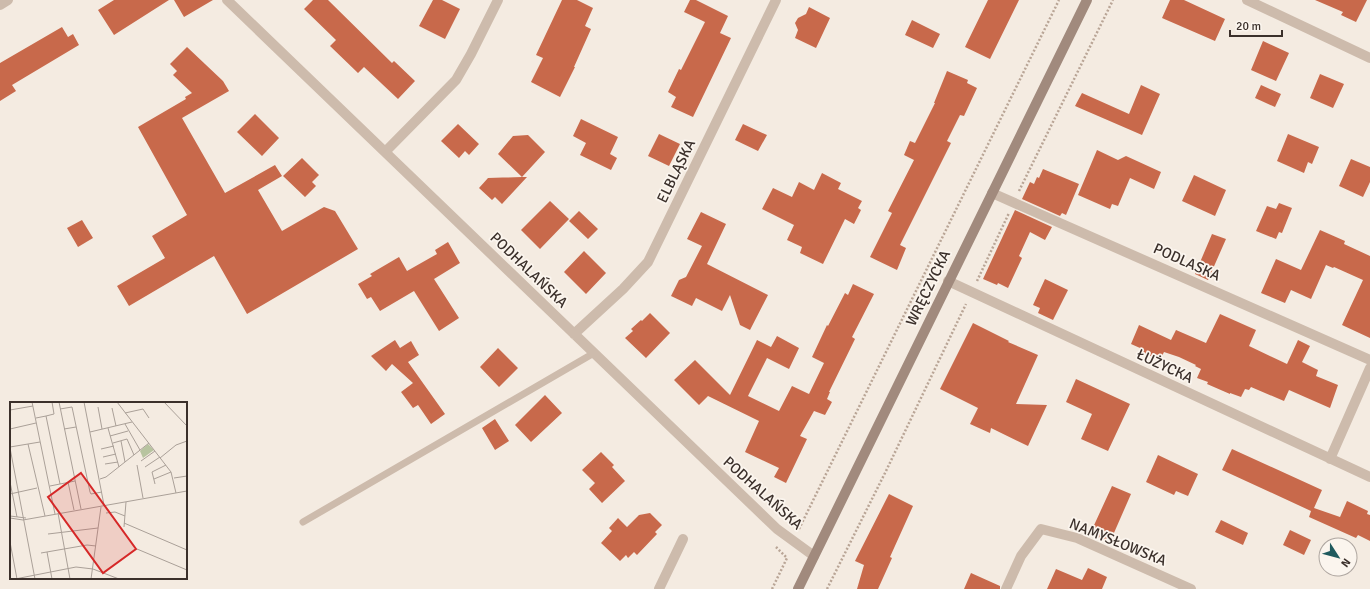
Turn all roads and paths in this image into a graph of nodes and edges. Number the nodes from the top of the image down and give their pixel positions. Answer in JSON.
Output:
{"nodes":[{"id":1,"x":8,"y":0,"type":"edge"},
{"id":2,"x":227,"y":0,"type":"edge"},
{"id":3,"x":498,"y":0,"type":"edge"},
{"id":4,"x":776,"y":0,"type":"edge"},
{"id":5,"x":1059,"y":0,"type":"edge"},
{"id":6,"x":1086,"y":0,"type":"edge"},
{"id":7,"x":1113,"y":0,"type":"edge"},
{"id":8,"x":1247,"y":0,"type":"edge"},
{"id":9,"x":0,"y":5,"type":"edge"},
{"id":10,"x":1370,"y":58,"type":"edge"},
{"id":11,"x":385,"y":152,"type":"junction"},
{"id":12,"x":992,"y":193,"type":"junction"},
{"id":13,"x":1018,"y":193,"type":"dead end"},
{"id":14,"x":1012,"y":206,"type":"dead end"},
{"id":15,"x":948,"y":281,"type":"junction"},
{"id":16,"x":974,"y":287,"type":"dead end"},
{"id":17,"x":966,"y":304,"type":"dead end"},
{"id":18,"x":574,"y":334,"type":"junction"},
{"id":19,"x":594,"y":353,"type":"junction"},
{"id":20,"x":1370,"y":360,"type":"edge"},
{"id":21,"x":1370,"y":368,"type":"edge"},
{"id":22,"x":1330,"y":459,"type":"junction"},
{"id":23,"x":1370,"y":477,"type":"edge"},
{"id":24,"x":303,"y":522,"type":"dead end"},
{"id":25,"x":683,"y":539,"type":"dead end"},
{"id":26,"x":793,"y":541,"type":"junction"},
{"id":27,"x":814,"y":556,"type":"junction"},
{"id":28,"x":660,"y":589,"type":"edge"},
{"id":29,"x":772,"y":589,"type":"edge"},
{"id":30,"x":798,"y":589,"type":"edge"},
{"id":31,"x":827,"y":589,"type":"edge"},
{"id":32,"x":1006,"y":589,"type":"edge"},
{"id":33,"x":1191,"y":589,"type":"edge"}],
"edges":[{"from":1,"to":9,"type":"street"},
{"from":2,"to":11,"type":"street","name":"PODHALAŃSKA"},
{"from":3,"to":11,"type":"street"},
{"from":4,"to":18,"type":"street","name":"ELBLĄSKA"},
{"from":5,"to":26,"type":"path"},
{"from":6,"to":12,"type":"main road","name":"WRĘCZYCKA"},
{"from":7,"to":13,"type":"path"},
{"from":8,"to":10,"type":"street"},
{"from":11,"to":18,"type":"street","name":"PODHALAŃSKA"},
{"from":12,"to":15,"type":"main road","name":"WRĘCZYCKA"},
{"from":12,"to":20,"type":"street","name":"PODLASKA"},
{"from":14,"to":16,"type":"path"},
{"from":15,"to":22,"type":"street","name":"ŁUŻYCKA"},
{"from":15,"to":27,"type":"main road","name":"WRĘCZYCKA"},
{"from":17,"to":31,"type":"path"},
{"from":18,"to":19,"type":"street","name":"PODHALAŃSKA"},
{"from":19,"to":24,"type":"lane"},
{"from":19,"to":26,"type":"street","name":"PODHALAŃSKA"},
{"from":21,"to":22,"type":"street"},
{"from":22,"to":23,"type":"street","name":"ŁUŻYCKA"},
{"from":25,"to":28,"type":"street"},
{"from":26,"to":27,"type":"street","name":"PODHALAŃSKA"},
{"from":26,"to":29,"type":"path"},
{"from":27,"to":30,"type":"main road","name":"WRĘCZYCKA"},
{"from":32,"to":33,"type":"street","name":"NAMYSŁOWSKA"}]}
